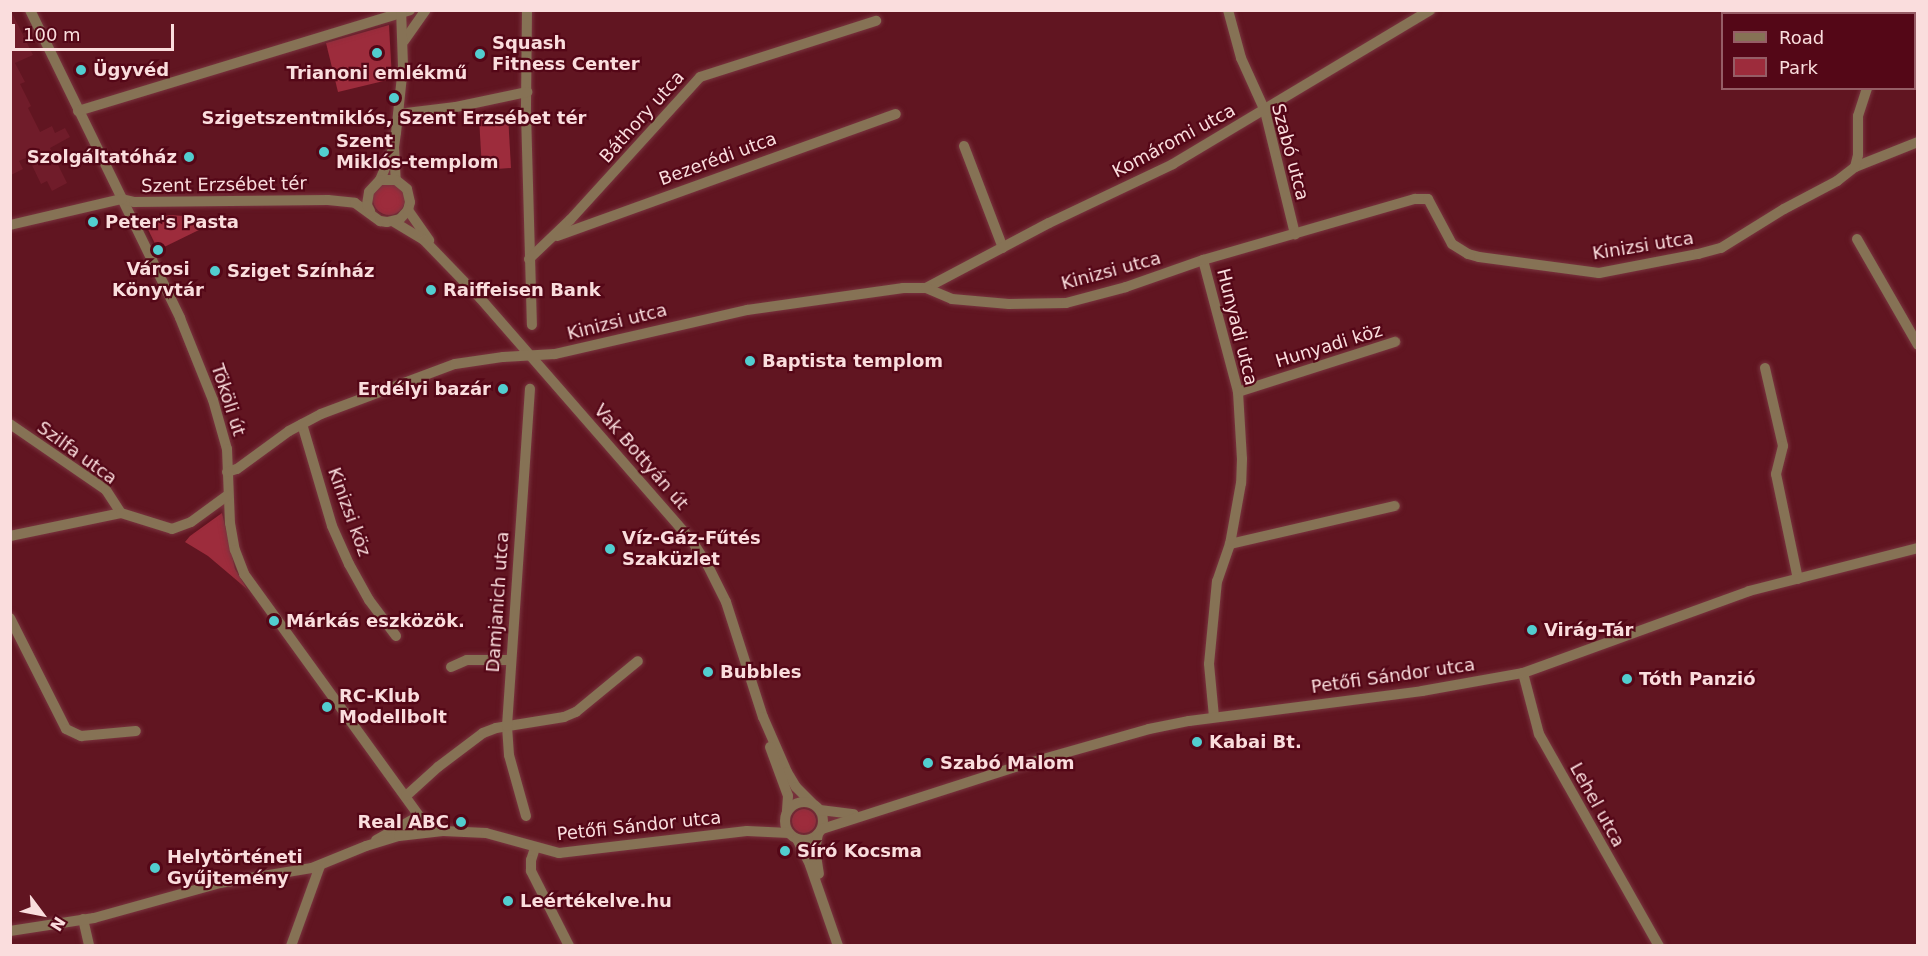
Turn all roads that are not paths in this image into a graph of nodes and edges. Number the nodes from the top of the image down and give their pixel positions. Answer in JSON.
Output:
{"nodes":[{"id":1,"x":30,"y":10,"type":"edge"},
{"id":2,"x":426,"y":10,"type":"edge"},
{"id":3,"x":527,"y":10,"type":"edge"},
{"id":4,"x":1228,"y":10,"type":"edge"},
{"id":5,"x":1430,"y":10,"type":"edge"},
{"id":6,"x":404,"y":11,"type":"edge"},
{"id":7,"x":876,"y":21,"type":"dead end"},
{"id":8,"x":404,"y":41,"type":"junction"},
{"id":9,"x":1866,"y":90,"type":"edge"},
{"id":10,"x":527,"y":92,"type":"junction"},
{"id":11,"x":78,"y":111,"type":"junction"},
{"id":12,"x":1265,"y":111,"type":"junction"},
{"id":13,"x":398,"y":114,"type":"junction"},
{"id":14,"x":896,"y":114,"type":"dead end"},
{"id":15,"x":1917,"y":142,"type":"edge"},
{"id":16,"x":964,"y":146,"type":"dead end"},
{"id":17,"x":394,"y":147,"type":"junction"},
{"id":18,"x":1855,"y":167,"type":"junction"},
{"id":19,"x":380,"y":180,"type":"junction"},
{"id":20,"x":396,"y":180,"type":"junction"},
{"id":21,"x":369,"y":192,"type":"junction"},
{"id":22,"x":122,"y":199,"type":"junction"},
{"id":23,"x":328,"y":200,"type":"junction"},
{"id":24,"x":408,"y":210,"type":"junction"},
{"id":25,"x":370,"y":211,"type":"junction"},
{"id":26,"x":394,"y":222,"type":"junction"},
{"id":27,"x":10,"y":225,"type":"edge"},
{"id":28,"x":1295,"y":234,"type":"junction"},
{"id":29,"x":553,"y":237,"type":"junction"},
{"id":30,"x":1857,"y":239,"type":"dead end"},
{"id":31,"x":1003,"y":248,"type":"junction"},
{"id":32,"x":438,"y":253,"type":"junction"},
{"id":33,"x":529,"y":259,"type":"junction"},
{"id":34,"x":1203,"y":260,"type":"junction"},
{"id":35,"x":926,"y":288,"type":"junction"},
{"id":36,"x":532,"y":325,"type":"dead end"},
{"id":37,"x":1395,"y":342,"type":"dead end"},
{"id":38,"x":1917,"y":345,"type":"edge"},
{"id":39,"x":531,"y":356,"type":"junction"},
{"id":40,"x":1765,"y":368,"type":"dead end"},
{"id":41,"x":530,"y":389,"type":"dead end"},
{"id":42,"x":1238,"y":392,"type":"junction"},
{"id":43,"x":10,"y":424,"type":"edge"},
{"id":44,"x":302,"y":424,"type":"junction"},
{"id":45,"x":227,"y":472,"type":"junction"},
{"id":46,"x":228,"y":495,"type":"junction"},
{"id":47,"x":1395,"y":506,"type":"dead end"},
{"id":48,"x":121,"y":513,"type":"junction"},
{"id":49,"x":10,"y":536,"type":"edge"},
{"id":50,"x":1230,"y":544,"type":"junction"},
{"id":51,"x":1917,"y":548,"type":"edge"},
{"id":52,"x":1798,"y":579,"type":"junction"},
{"id":53,"x":10,"y":618,"type":"edge"},
{"id":54,"x":396,"y":636,"type":"dead end"},
{"id":55,"x":511,"y":660,"type":"junction"},
{"id":56,"x":638,"y":661,"type":"dead end"},
{"id":57,"x":451,"y":667,"type":"dead end"},
{"id":58,"x":1523,"y":673,"type":"junction"},
{"id":59,"x":763,"y":717,"type":"junction"},
{"id":60,"x":1214,"y":717,"type":"junction"},
{"id":61,"x":507,"y":726,"type":"junction"},
{"id":62,"x":136,"y":731,"type":"dead end"},
{"id":63,"x":406,"y":796,"type":"junction"},
{"id":64,"x":816,"y":806,"type":"junction"},
{"id":65,"x":786,"y":814,"type":"junction"},
{"id":66,"x":867,"y":814,"type":"junction"},
{"id":67,"x":419,"y":816,"type":"junction"},
{"id":68,"x":526,"y":816,"type":"dead end"},
{"id":69,"x":443,"y":831,"type":"junction"},
{"id":70,"x":747,"y":831,"type":"junction"},
{"id":71,"x":820,"y":832,"type":"junction"},
{"id":72,"x":793,"y":836,"type":"junction"},
{"id":73,"x":366,"y":846,"type":"junction"},
{"id":74,"x":536,"y":848,"type":"junction"},
{"id":75,"x":320,"y":866,"type":"junction"},
{"id":76,"x":826,"y":906,"type":"junction"},
{"id":77,"x":83,"y":919,"type":"junction"},
{"id":78,"x":10,"y":931,"type":"edge"},
{"id":79,"x":89,"y":945,"type":"edge"},
{"id":80,"x":291,"y":945,"type":"edge"},
{"id":81,"x":569,"y":945,"type":"edge"},
{"id":82,"x":838,"y":945,"type":"edge"},
{"id":83,"x":1659,"y":945,"type":"edge"}],
"edges":[{"from":1,"to":11,"type":"street","name":"Tököli út"},
{"from":2,"to":8,"type":"street"},
{"from":3,"to":10,"type":"street"},
{"from":4,"to":12,"type":"street","name":"Szabó utca"},
{"from":5,"to":12,"type":"street","name":"Komáromi utca"},
{"from":6,"to":8,"type":"street"},
{"from":6,"to":11,"type":"street"},
{"from":7,"to":29,"type":"street","name":"Báthory utca"},
{"from":8,"to":13,"type":"street"},
{"from":9,"to":18,"type":"street"},
{"from":10,"to":13,"type":"street"},
{"from":10,"to":33,"type":"street"},
{"from":11,"to":22,"type":"street","name":"Tököli út"},
{"from":12,"to":28,"type":"street","name":"Szabó utca"},
{"from":12,"to":31,"type":"street","name":"Komáromi utca"},
{"from":13,"to":17,"type":"street"},
{"from":14,"to":29,"type":"street","name":"Bezerédi utca"},
{"from":15,"to":18,"type":"street","name":"Kinizsi utca"},
{"from":16,"to":31,"type":"street"},
{"from":17,"to":19,"type":"street"},
{"from":17,"to":20,"type":"street"},
{"from":18,"to":28,"type":"street","name":"Kinizsi utca"},
{"from":19,"to":20,"type":"street"},
{"from":19,"to":21,"type":"street"},
{"from":20,"to":24,"type":"street"},
{"from":21,"to":23,"type":"street","name":"Szent Erzsébet tér"},
{"from":21,"to":25,"type":"street"},
{"from":22,"to":23,"type":"street","name":"Szent Erzsébet tér"},
{"from":22,"to":27,"type":"street","name":"Szent Erzsébet tér"},
{"from":22,"to":45,"type":"street","name":"Tököli út"},
{"from":23,"to":25,"type":"street","name":"Szent Erzsébet tér"},
{"from":24,"to":26,"type":"street"},
{"from":24,"to":32,"type":"street","name":"Vak Bottyán út"},
{"from":25,"to":26,"type":"street","name":"Szent Erzsébet tér"},
{"from":26,"to":32,"type":"street","name":"Vak Bottyán út"},
{"from":28,"to":34,"type":"street","name":"Kinizsi utca"},
{"from":29,"to":33,"type":"street","name":"Báthory utca"},
{"from":30,"to":38,"type":"street"},
{"from":31,"to":35,"type":"street","name":"Komáromi utca"},
{"from":32,"to":39,"type":"street","name":"Vak Bottyán út"},
{"from":33,"to":36,"type":"street"},
{"from":34,"to":35,"type":"street","name":"Kinizsi utca"},
{"from":34,"to":42,"type":"street","name":"Hunyadi utca"},
{"from":35,"to":39,"type":"street","name":"Kinizsi utca"},
{"from":37,"to":42,"type":"street","name":"Hunyadi köz"},
{"from":39,"to":44,"type":"street","name":"Kinizsi utca"},
{"from":39,"to":59,"type":"street","name":"Vak Bottyán út"},
{"from":40,"to":52,"type":"street"},
{"from":41,"to":55,"type":"street","name":"Damjanich utca"},
{"from":42,"to":50,"type":"street","name":"Hunyadi utca"},
{"from":43,"to":48,"type":"street","name":"Szilfa utca"},
{"from":44,"to":45,"type":"street","name":"Kinizsi utca"},
{"from":44,"to":54,"type":"street","name":"Kinizsi köz"},
{"from":45,"to":46,"type":"street","name":"Tököli út"},
{"from":46,"to":48,"type":"street"},
{"from":46,"to":63,"type":"street","name":"Tököli út"},
{"from":47,"to":50,"type":"street"},
{"from":48,"to":49,"type":"street"},
{"from":50,"to":60,"type":"street","name":"Hunyadi utca"},
{"from":51,"to":52,"type":"street","name":"Petőfi Sándor utca"},
{"from":52,"to":58,"type":"street","name":"Petőfi Sándor utca"},
{"from":53,"to":62,"type":"street"},
{"from":55,"to":57,"type":"street"},
{"from":55,"to":61,"type":"street","name":"Damjanich utca"},
{"from":56,"to":61,"type":"street"},
{"from":58,"to":60,"type":"street","name":"Petőfi Sándor utca"},
{"from":58,"to":83,"type":"street","name":"Lehel utca"},
{"from":59,"to":64,"type":"street","name":"Vak Bottyán út"},
{"from":59,"to":65,"type":"street","name":"Vak Bottyán út"},
{"from":60,"to":66,"type":"street","name":"Petőfi Sándor utca"},
{"from":61,"to":63,"type":"street"},
{"from":61,"to":68,"type":"street","name":"Damjanich utca"},
{"from":63,"to":67,"type":"street","name":"Tököli út"},
{"from":64,"to":65,"type":"street"},
{"from":64,"to":66,"type":"street","name":"Petőfi Sándor utca"},
{"from":64,"to":71,"type":"street"},
{"from":65,"to":70,"type":"street","name":"Petőfi Sándor utca"},
{"from":65,"to":72,"type":"street"},
{"from":66,"to":71,"type":"street","name":"Petőfi Sándor utca"},
{"from":67,"to":69,"type":"street"},
{"from":67,"to":73,"type":"street"},
{"from":69,"to":73,"type":"street","name":"Petőfi Sándor utca"},
{"from":69,"to":74,"type":"street","name":"Petőfi Sándor utca"},
{"from":70,"to":72,"type":"street","name":"Petőfi Sándor utca"},
{"from":70,"to":74,"type":"street","name":"Petőfi Sándor utca"},
{"from":71,"to":72,"type":"street"},
{"from":71,"to":76,"type":"street"},
{"from":72,"to":76,"type":"street"},
{"from":73,"to":75,"type":"street"},
{"from":74,"to":81,"type":"street"},
{"from":75,"to":77,"type":"street"},
{"from":75,"to":80,"type":"street"},
{"from":76,"to":82,"type":"street"},
{"from":77,"to":78,"type":"street"},
{"from":77,"to":79,"type":"street"}]}
